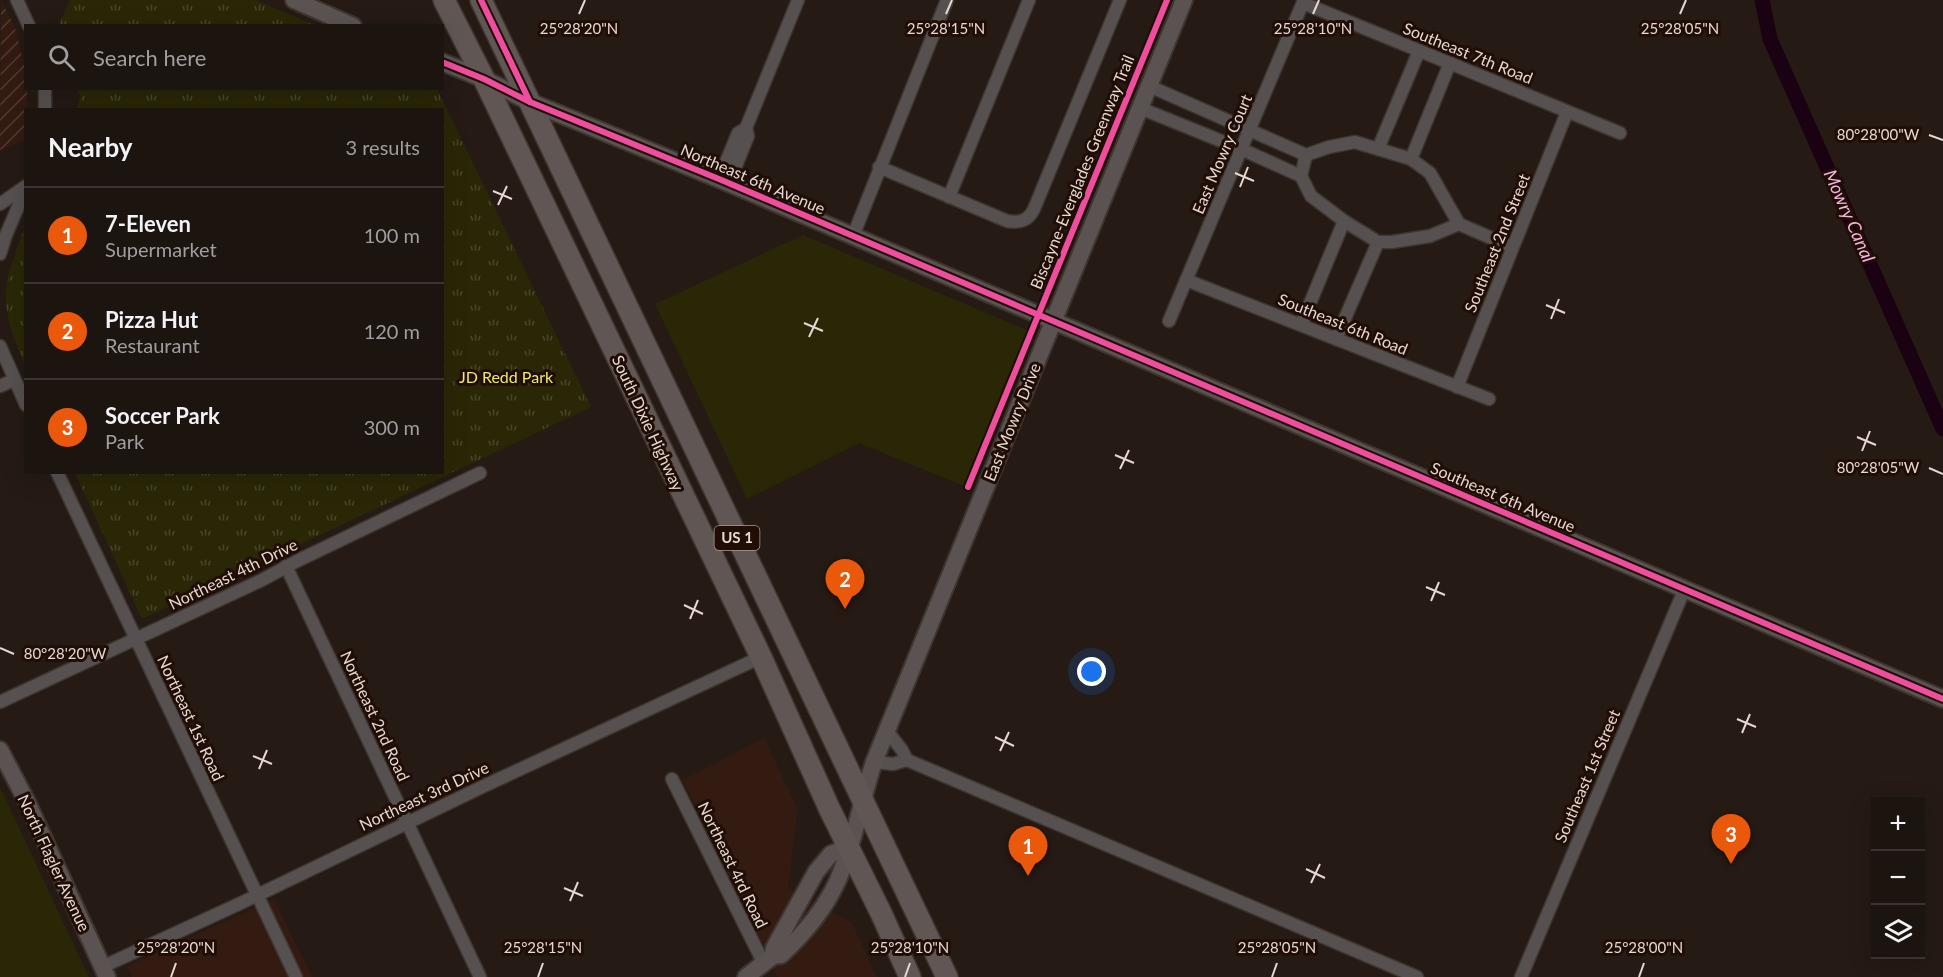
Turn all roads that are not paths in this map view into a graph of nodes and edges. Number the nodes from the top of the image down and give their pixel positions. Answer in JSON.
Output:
{"nodes":[{"id":1,"x":17,"y":0,"type":"edge"},
{"id":2,"x":294,"y":0,"type":"edge"},
{"id":3,"x":444,"y":0,"type":"edge"},
{"id":4,"x":481,"y":0,"type":"edge"},
{"id":5,"x":798,"y":0,"type":"edge"},
{"id":6,"x":947,"y":0,"type":"edge"},
{"id":7,"x":1029,"y":0,"type":"edge"},
{"id":8,"x":1120,"y":0,"type":"edge"},
{"id":9,"x":1184,"y":0,"type":"edge"},
{"id":10,"x":1304,"y":2,"type":"edge"},
{"id":11,"x":28,"y":24,"type":"edge"},
{"id":12,"x":348,"y":24,"type":"edge"},
{"id":13,"x":1419,"y":51,"type":"junction"},
{"id":14,"x":444,"y":63,"type":"edge"},
{"id":15,"x":1449,"y":63,"type":"junction"},
{"id":16,"x":484,"y":79,"type":"junction"},
{"id":17,"x":1149,"y":86,"type":"junction"},
{"id":18,"x":45,"y":90,"type":"edge"},
{"id":19,"x":530,"y":102,"type":"junction"},
{"id":20,"x":45,"y":108,"type":"edge"},
{"id":21,"x":1140,"y":108,"type":"junction"},
{"id":22,"x":1567,"y":112,"type":"junction"},
{"id":23,"x":1250,"y":130,"type":"junction"},
{"id":24,"x":1620,"y":134,"type":"dead end"},
{"id":25,"x":1241,"y":149,"type":"junction"},
{"id":26,"x":1378,"y":149,"type":"junction"},
{"id":27,"x":1306,"y":155,"type":"junction"},
{"id":28,"x":1411,"y":159,"type":"junction"},
{"id":29,"x":879,"y":167,"type":"junction"},
{"id":30,"x":1301,"y":176,"type":"junction"},
{"id":31,"x":724,"y":181,"type":"junction"},
{"id":32,"x":24,"y":188,"type":"edge"},
{"id":33,"x":24,"y":192,"type":"edge"},
{"id":34,"x":949,"y":197,"type":"junction"},
{"id":35,"x":0,"y":204,"type":"edge"},
{"id":36,"x":1344,"y":221,"type":"junction"},
{"id":37,"x":1459,"y":224,"type":"junction"},
{"id":38,"x":853,"y":236,"type":"junction"},
{"id":39,"x":1378,"y":242,"type":"junction"},
{"id":40,"x":1512,"y":248,"type":"junction"},
{"id":41,"x":0,"y":254,"type":"edge"},
{"id":42,"x":1186,"y":280,"type":"junction"},
{"id":43,"x":1052,"y":320,"type":"junction"},
{"id":44,"x":1169,"y":321,"type":"dead end"},
{"id":45,"x":1301,"y":325,"type":"junction"},
{"id":46,"x":1336,"y":339,"type":"junction"},
{"id":47,"x":0,"y":346,"type":"edge"},
{"id":48,"x":14,"y":380,"type":"junction"},
{"id":49,"x":0,"y":386,"type":"edge"},
{"id":50,"x":1457,"y":387,"type":"junction"},
{"id":51,"x":1489,"y":399,"type":"dead end"},
{"id":52,"x":24,"y":401,"type":"edge"},
{"id":53,"x":480,"y":473,"type":"dead end"},
{"id":54,"x":58,"y":474,"type":"edge"},
{"id":55,"x":286,"y":566,"type":"junction"},
{"id":56,"x":1685,"y":588,"type":"junction"},
{"id":57,"x":135,"y":638,"type":"junction"},
{"id":58,"x":760,"y":657,"type":"junction"},
{"id":59,"x":1943,"y":699,"type":"edge"},
{"id":60,"x":0,"y":702,"type":"edge"},
{"id":61,"x":887,"y":731,"type":"junction"},
{"id":62,"x":0,"y":750,"type":"edge"},
{"id":63,"x":907,"y":760,"type":"junction"},
{"id":64,"x":874,"y":762,"type":"junction"},
{"id":65,"x":672,"y":779,"type":"dead end"},
{"id":66,"x":862,"y":800,"type":"junction"},
{"id":67,"x":407,"y":823,"type":"junction"},
{"id":68,"x":849,"y":847,"type":"junction"},
{"id":69,"x":257,"y":895,"type":"junction"},
{"id":70,"x":769,"y":960,"type":"junction"},
{"id":71,"x":104,"y":972,"type":"edge"},
{"id":72,"x":297,"y":977,"type":"edge"},
{"id":73,"x":480,"y":977,"type":"edge"},
{"id":74,"x":746,"y":977,"type":"edge"},
{"id":75,"x":909,"y":977,"type":"edge"},
{"id":76,"x":947,"y":977,"type":"edge"},
{"id":77,"x":1417,"y":977,"type":"edge"},
{"id":78,"x":1521,"y":977,"type":"edge"}],
"edges":[{"from":1,"to":11,"type":"street"},
{"from":2,"to":12,"type":"street"},
{"from":3,"to":16,"type":"highway","name":"South Dixie Highway","number":"US 1"},
{"from":4,"to":19,"type":"highway","name":"South Dixie Highway","number":"US 1"},
{"from":5,"to":31,"type":"street"},
{"from":6,"to":29,"type":"street"},
{"from":7,"to":34,"type":"street"},
{"from":8,"to":34,"type":"street"},
{"from":9,"to":17,"type":"street","name":"East Mowry Drive"},
{"from":10,"to":13,"type":"street","name":"Southeast 7th Road"},
{"from":10,"to":23,"type":"street","name":"East Mowry Court"},
{"from":13,"to":15,"type":"street","name":"Southeast 7th Road"},
{"from":13,"to":26,"type":"street"},
{"from":14,"to":16,"type":"street","name":"Northeast 6th Avenue"},
{"from":15,"to":22,"type":"street","name":"Southeast 7th Road"},
{"from":15,"to":28,"type":"street"},
{"from":16,"to":19,"type":"street","name":"Northeast 6th Avenue"},
{"from":16,"to":58,"type":"highway","name":"South Dixie Highway","number":"US 1"},
{"from":17,"to":21,"type":"street","name":"East Mowry Drive"},
{"from":17,"to":23,"type":"street"},
{"from":18,"to":20,"type":"street"},
{"from":19,"to":31,"type":"street","name":"Northeast 6th Avenue"},
{"from":19,"to":66,"type":"highway","name":"South Dixie Highway","number":"US 1"},
{"from":21,"to":25,"type":"street"},
{"from":21,"to":43,"type":"street","name":"East Mowry Drive"},
{"from":22,"to":24,"type":"street","name":"Southeast 7th Road"},
{"from":22,"to":40,"type":"street","name":"Southeast 2nd Street"},
{"from":23,"to":25,"type":"street","name":"East Mowry Court"},
{"from":23,"to":27,"type":"street"},
{"from":25,"to":30,"type":"street"},
{"from":25,"to":42,"type":"street","name":"East Mowry Court"},
{"from":26,"to":27,"type":"street"},
{"from":26,"to":28,"type":"street"},
{"from":27,"to":30,"type":"street"},
{"from":28,"to":37,"type":"street"},
{"from":29,"to":34,"type":"street"},
{"from":29,"to":38,"type":"street"},
{"from":30,"to":36,"type":"street"},
{"from":31,"to":38,"type":"street","name":"Northeast 6th Avenue"},
{"from":32,"to":35,"type":"street"},
{"from":33,"to":41,"type":"street"},
{"from":36,"to":39,"type":"street"},
{"from":36,"to":45,"type":"street"},
{"from":37,"to":39,"type":"street"},
{"from":37,"to":40,"type":"street"},
{"from":38,"to":43,"type":"street","name":"Northeast 6th Avenue"},
{"from":39,"to":46,"type":"street"},
{"from":40,"to":50,"type":"street","name":"Southeast 2nd Street"},
{"from":42,"to":44,"type":"street","name":"East Mowry Court"},
{"from":42,"to":45,"type":"street","name":"Southeast 6th Road"},
{"from":43,"to":56,"type":"street","name":"Southeast 6th Avenue"},
{"from":43,"to":61,"type":"street","name":"East Mowry Drive"},
{"from":45,"to":46,"type":"street","name":"Southeast 6th Road"},
{"from":46,"to":50,"type":"street","name":"Southeast 6th Road"},
{"from":47,"to":48,"type":"street"},
{"from":48,"to":49,"type":"street"},
{"from":48,"to":52,"type":"street"},
{"from":50,"to":51,"type":"street","name":"Southeast 6th Road"},
{"from":53,"to":55,"type":"street","name":"Northeast 4th Drive"},
{"from":54,"to":57,"type":"street","name":"Northeast 1st Road"},
{"from":55,"to":57,"type":"street","name":"Northeast 4th Drive"},
{"from":55,"to":67,"type":"street","name":"Northeast 2nd Road"},
{"from":56,"to":59,"type":"street","name":"Southeast 6th Avenue"},
{"from":56,"to":78,"type":"street","name":"Southeast 1st Street"},
{"from":57,"to":60,"type":"street","name":"Northeast 4th Drive"},
{"from":57,"to":69,"type":"street","name":"Northeast 1st Road"},
{"from":58,"to":67,"type":"street","name":"Northeast 3rd Drive"},
{"from":58,"to":68,"type":"highway","name":"South Dixie Highway","number":"US 1"},
{"from":61,"to":63,"type":"street"},
{"from":61,"to":64,"type":"street","name":"East Mowry Drive"},
{"from":62,"to":71,"type":"street","name":"North Flagler Avenue"},
{"from":63,"to":64,"type":"street"},
{"from":63,"to":77,"type":"street"},
{"from":64,"to":66,"type":"street","name":"East Mowry Drive"},
{"from":65,"to":70,"type":"street","name":"Northeast 4rd Road"},
{"from":66,"to":68,"type":"street","name":"East Mowry Drive"},
{"from":66,"to":76,"type":"highway","number":"US 1"},
{"from":67,"to":69,"type":"street","name":"Northeast 3rd Drive"},
{"from":67,"to":73,"type":"street","name":"Northeast 2nd Road"},
{"from":68,"to":70,"type":"street"},
{"from":68,"to":75,"type":"highway","number":"US 1"},
{"from":69,"to":71,"type":"street","name":"Northeast 3rd Drive"},
{"from":69,"to":72,"type":"street","name":"Northeast 1st Road"},
{"from":70,"to":74,"type":"street"}]}
